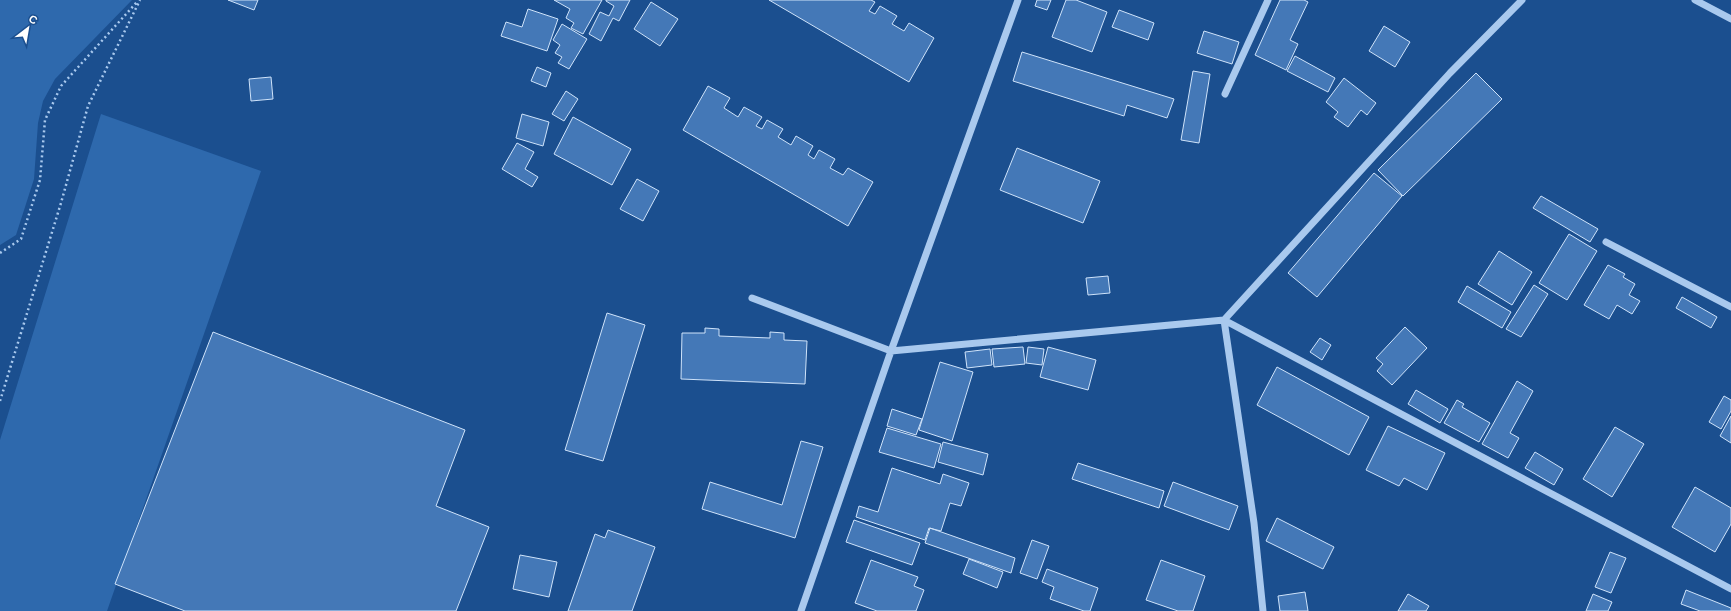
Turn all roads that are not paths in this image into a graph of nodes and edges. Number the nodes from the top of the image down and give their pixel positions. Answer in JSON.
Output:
{"nodes":[{"id":1,"x":1018,"y":0,"type":"edge"},
{"id":2,"x":1268,"y":0,"type":"edge"},
{"id":3,"x":1522,"y":0,"type":"edge"},
{"id":4,"x":1695,"y":0,"type":"edge"},
{"id":5,"x":1731,"y":19,"type":"edge"},
{"id":6,"x":1225,"y":94,"type":"dead end"},
{"id":7,"x":1606,"y":242,"type":"dead end"},
{"id":8,"x":752,"y":298,"type":"dead end"},
{"id":9,"x":1731,"y":307,"type":"edge"},
{"id":10,"x":1224,"y":320,"type":"junction"},
{"id":11,"x":891,"y":352,"type":"junction"},
{"id":12,"x":1731,"y":589,"type":"edge"},
{"id":13,"x":800,"y":611,"type":"edge"},
{"id":14,"x":1263,"y":611,"type":"edge"}],
"edges":[{"from":1,"to":11,"type":"street"},
{"from":2,"to":6,"type":"street"},
{"from":3,"to":10,"type":"street"},
{"from":4,"to":5,"type":"street"},
{"from":7,"to":9,"type":"street"},
{"from":8,"to":11,"type":"street"},
{"from":10,"to":11,"type":"street"},
{"from":10,"to":12,"type":"street"},
{"from":10,"to":14,"type":"street"},
{"from":11,"to":13,"type":"street"}]}
